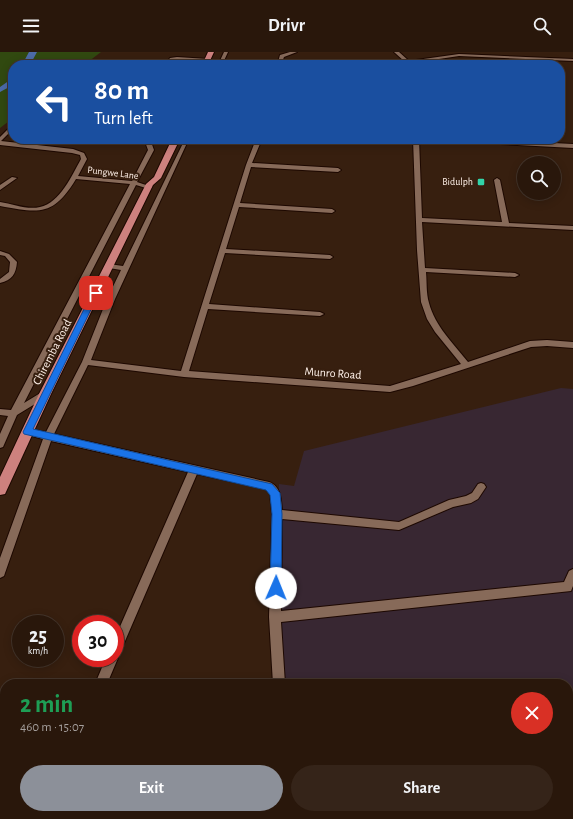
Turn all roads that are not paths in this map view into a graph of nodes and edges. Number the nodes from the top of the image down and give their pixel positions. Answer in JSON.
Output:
{"nodes":[{"id":1,"x":295,"y":52,"type":"edge"},
{"id":2,"x":396,"y":52,"type":"edge"},
{"id":3,"x":532,"y":52,"type":"edge"},
{"id":4,"x":534,"y":58,"type":"junction"},
{"id":5,"x":172,"y":60,"type":"edge"},
{"id":6,"x":190,"y":60,"type":"edge"},
{"id":7,"x":281,"y":60,"type":"edge"},
{"id":8,"x":405,"y":60,"type":"edge"},
{"id":9,"x":434,"y":60,"type":"edge"},
{"id":10,"x":573,"y":60,"type":"edge"},
{"id":11,"x":8,"y":131,"type":"edge"},
{"id":12,"x":0,"y":140,"type":"edge"},
{"id":13,"x":9,"y":144,"type":"edge"},
{"id":14,"x":150,"y":144,"type":"edge"},
{"id":15,"x":166,"y":144,"type":"edge"},
{"id":16,"x":174,"y":144,"type":"edge"},
{"id":17,"x":184,"y":144,"type":"edge"},
{"id":18,"x":257,"y":144,"type":"edge"},
{"id":19,"x":416,"y":144,"type":"edge"},
{"id":20,"x":545,"y":144,"type":"edge"},
{"id":21,"x":573,"y":146,"type":"edge"},
{"id":22,"x":249,"y":165,"type":"junction"},
{"id":23,"x":338,"y":170,"type":"dead end"},
{"id":24,"x":74,"y":177,"type":"junction"},
{"id":25,"x":14,"y":178,"type":"dead end"},
{"id":26,"x":497,"y":180,"type":"dead end"},
{"id":27,"x":134,"y":183,"type":"junction"},
{"id":28,"x":150,"y":185,"type":"junction"},
{"id":29,"x":165,"y":185,"type":"junction"},
{"id":30,"x":0,"y":188,"type":"edge"},
{"id":31,"x":0,"y":204,"type":"edge"},
{"id":32,"x":238,"y":204,"type":"junction"},
{"id":33,"x":332,"y":211,"type":"dead end"},
{"id":34,"x":420,"y":220,"type":"junction"},
{"id":35,"x":506,"y":224,"type":"junction"},
{"id":36,"x":573,"y":228,"type":"edge"},
{"id":37,"x":223,"y":251,"type":"junction"},
{"id":38,"x":0,"y":253,"type":"edge"},
{"id":39,"x":330,"y":257,"type":"dead end"},
{"id":40,"x":104,"y":261,"type":"junction"},
{"id":41,"x":126,"y":268,"type":"junction"},
{"id":42,"x":423,"y":270,"type":"junction"},
{"id":43,"x":515,"y":275,"type":"dead end"},
{"id":44,"x":0,"y":282,"type":"edge"},
{"id":45,"x":204,"y":306,"type":"junction"},
{"id":46,"x":320,"y":314,"type":"dead end"},
{"id":47,"x":573,"y":344,"type":"edge"},
{"id":48,"x":86,"y":362,"type":"junction"},
{"id":49,"x":466,"y":364,"type":"junction"},
{"id":50,"x":184,"y":374,"type":"junction"},
{"id":51,"x":45,"y":394,"type":"junction"},
{"id":52,"x":0,"y":412,"type":"edge"},
{"id":53,"x":14,"y":412,"type":"junction"},
{"id":54,"x":28,"y":432,"type":"junction"},
{"id":55,"x":49,"y":435,"type":"junction"},
{"id":56,"x":0,"y":444,"type":"edge"},
{"id":57,"x":194,"y":470,"type":"junction"},
{"id":58,"x":481,"y":487,"type":"dead end"},
{"id":59,"x":0,"y":490,"type":"edge"},
{"id":60,"x":277,"y":514,"type":"junction"},
{"id":61,"x":0,"y":573,"type":"edge"},
{"id":62,"x":573,"y":574,"type":"edge"},
{"id":63,"x":275,"y":617,"type":"junction"},
{"id":64,"x":124,"y":630,"type":"edge"},
{"id":65,"x":108,"y":667,"type":"edge"},
{"id":66,"x":103,"y":679,"type":"edge"},
{"id":67,"x":279,"y":679,"type":"edge"}],
"edges":[{"from":1,"to":7,"type":"street"},
{"from":2,"to":8,"type":"street"},
{"from":3,"to":4,"type":"street"},
{"from":4,"to":9,"type":"street"},
{"from":4,"to":10,"type":"street"},
{"from":5,"to":6,"type":"street"},
{"from":11,"to":12,"type":"street"},
{"from":13,"to":24,"type":"street"},
{"from":14,"to":27,"type":"street","name":"Chiremba Road"},
{"from":15,"to":28,"type":"main road","name":"Chiremba Road"},
{"from":16,"to":28,"type":"main road","name":"Chiremba Road"},
{"from":17,"to":29,"type":"street"},
{"from":18,"to":22,"type":"street"},
{"from":19,"to":34,"type":"street"},
{"from":20,"to":21,"type":"street"},
{"from":22,"to":23,"type":"street"},
{"from":22,"to":32,"type":"street"},
{"from":24,"to":27,"type":"street","name":"Pungwe Lane"},
{"from":24,"to":31,"type":"street"},
{"from":25,"to":30,"type":"street"},
{"from":26,"to":35,"type":"street"},
{"from":27,"to":28,"type":"street","name":"Pungwe Lane"},
{"from":27,"to":40,"type":"street","name":"Chiremba Road"},
{"from":28,"to":29,"type":"street","name":"Pungwe Lane"},
{"from":28,"to":40,"type":"main road","name":"Chiremba Road"},
{"from":29,"to":41,"type":"street"},
{"from":32,"to":33,"type":"street"},
{"from":32,"to":37,"type":"street"},
{"from":34,"to":35,"type":"street"},
{"from":34,"to":42,"type":"street"},
{"from":35,"to":36,"type":"street"},
{"from":37,"to":39,"type":"street"},
{"from":37,"to":45,"type":"street"},
{"from":38,"to":44,"type":"street"},
{"from":40,"to":41,"type":"street"},
{"from":40,"to":51,"type":"main road","name":"Chiremba Road"},
{"from":40,"to":53,"type":"street","name":"Chiremba Road"},
{"from":41,"to":48,"type":"street"},
{"from":42,"to":43,"type":"street"},
{"from":42,"to":49,"type":"street"},
{"from":45,"to":46,"type":"street"},
{"from":45,"to":50,"type":"street"},
{"from":47,"to":49,"type":"street","name":"Munro Road"},
{"from":48,"to":50,"type":"street","name":"Munro Road"},
{"from":48,"to":55,"type":"street"},
{"from":49,"to":50,"type":"street","name":"Munro Road"},
{"from":51,"to":53,"type":"street"},
{"from":51,"to":54,"type":"main road","name":"Chiremba Road"},
{"from":52,"to":53,"type":"street"},
{"from":53,"to":56,"type":"street","name":"Chiremba Road"},
{"from":54,"to":55,"type":"street"},
{"from":54,"to":59,"type":"main road","name":"Chiremba Road"},
{"from":55,"to":57,"type":"street"},
{"from":55,"to":61,"type":"street"},
{"from":57,"to":60,"type":"street"},
{"from":57,"to":64,"type":"street"},
{"from":58,"to":60,"type":"street"},
{"from":60,"to":63,"type":"street"},
{"from":62,"to":63,"type":"street"},
{"from":63,"to":67,"type":"street"},
{"from":65,"to":66,"type":"street"}]}
